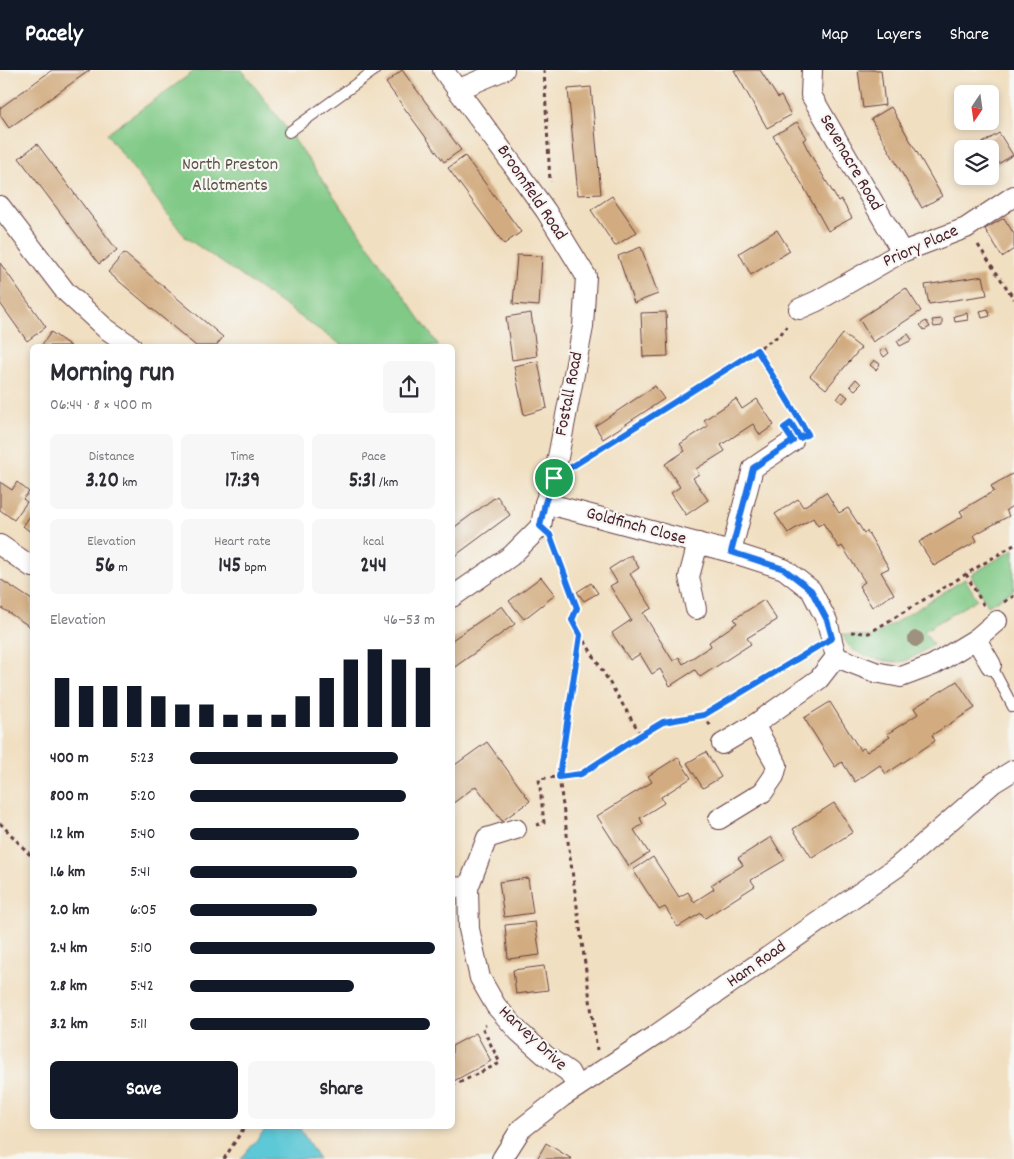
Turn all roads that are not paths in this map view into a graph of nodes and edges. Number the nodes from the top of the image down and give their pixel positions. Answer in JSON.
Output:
{"nodes":[{"id":1,"x":375,"y":70,"type":"edge"},
{"id":2,"x":443,"y":70,"type":"edge"},
{"id":3,"x":504,"y":70,"type":"edge"},
{"id":4,"x":812,"y":70,"type":"edge"},
{"id":5,"x":457,"y":90,"type":"junction"},
{"id":6,"x":289,"y":132,"type":"dead end"},
{"id":7,"x":1014,"y":196,"type":"edge"},
{"id":8,"x":0,"y":206,"type":"edge"},
{"id":9,"x":902,"y":252,"type":"junction"},
{"id":10,"x":799,"y":310,"type":"road end"},
{"id":11,"x":583,"y":327,"type":"joint"},
{"id":12,"x":128,"y":344,"type":"edge"},
{"id":13,"x":798,"y":433,"type":"road end"},
{"id":14,"x":545,"y":503,"type":"junction"},
{"id":15,"x":698,"y":543,"type":"junction"},
{"id":16,"x":0,"y":545,"type":"edge"},
{"id":17,"x":731,"y":552,"type":"junction"},
{"id":18,"x":30,"y":566,"type":"edge"},
{"id":19,"x":455,"y":595,"type":"edge"},
{"id":20,"x":696,"y":608,"type":"dead end"},
{"id":21,"x":992,"y":616,"type":"road end"},
{"id":22,"x":976,"y":639,"type":"junction"},
{"id":23,"x":834,"y":648,"type":"junction"},
{"id":24,"x":990,"y":665,"type":"joint"},
{"id":25,"x":1013,"y":707,"type":"edge"},
{"id":26,"x":754,"y":725,"type":"junction"},
{"id":27,"x":722,"y":744,"type":"dead end"},
{"id":28,"x":1014,"y":770,"type":"edge"},
{"id":29,"x":719,"y":819,"type":"dead end"},
{"id":30,"x":516,"y":829,"type":"road end"},
{"id":31,"x":460,"y":887,"type":"edge"},
{"id":32,"x":577,"y":1087,"type":"junction"},
{"id":33,"x":502,"y":1159,"type":"edge"}],
"edges":[{"from":1,"to":6,"type":"lane"},
{"from":2,"to":5,"type":"street","name":"Broomfield Road"},
{"from":3,"to":5,"type":"street"},
{"from":4,"to":9,"type":"street","name":"Sevenacre Road"},
{"from":5,"to":11,"type":"street","name":"Broomfield Road"},
{"from":7,"to":9,"type":"street","name":"Priory Place"},
{"from":8,"to":12,"type":"street"},
{"from":9,"to":10,"type":"street","name":"Priory Place"},
{"from":11,"to":14,"type":"street","name":"Fostall Road"},
{"from":13,"to":17,"type":"street"},
{"from":14,"to":15,"type":"street","name":"Goldfinch Close"},
{"from":14,"to":19,"type":"street","name":"Fostall Road"},
{"from":15,"to":17,"type":"street","name":"Goldfinch Close"},
{"from":15,"to":20,"type":"street","name":"Goldfinch Close"},
{"from":16,"to":18,"type":"street"},
{"from":17,"to":23,"type":"street","name":"Goldfinch Close"},
{"from":21,"to":22,"type":"street"},
{"from":22,"to":23,"type":"street"},
{"from":22,"to":24,"type":"street"},
{"from":23,"to":26,"type":"street"},
{"from":24,"to":25,"type":"lane"},
{"from":26,"to":27,"type":"street"},
{"from":26,"to":29,"type":"street"},
{"from":28,"to":32,"type":"street","name":"Ham Road"},
{"from":30,"to":31,"type":"street"},
{"from":31,"to":32,"type":"street","name":"Harvey Drive"},
{"from":32,"to":33,"type":"street","name":"Ham Road"}]}
